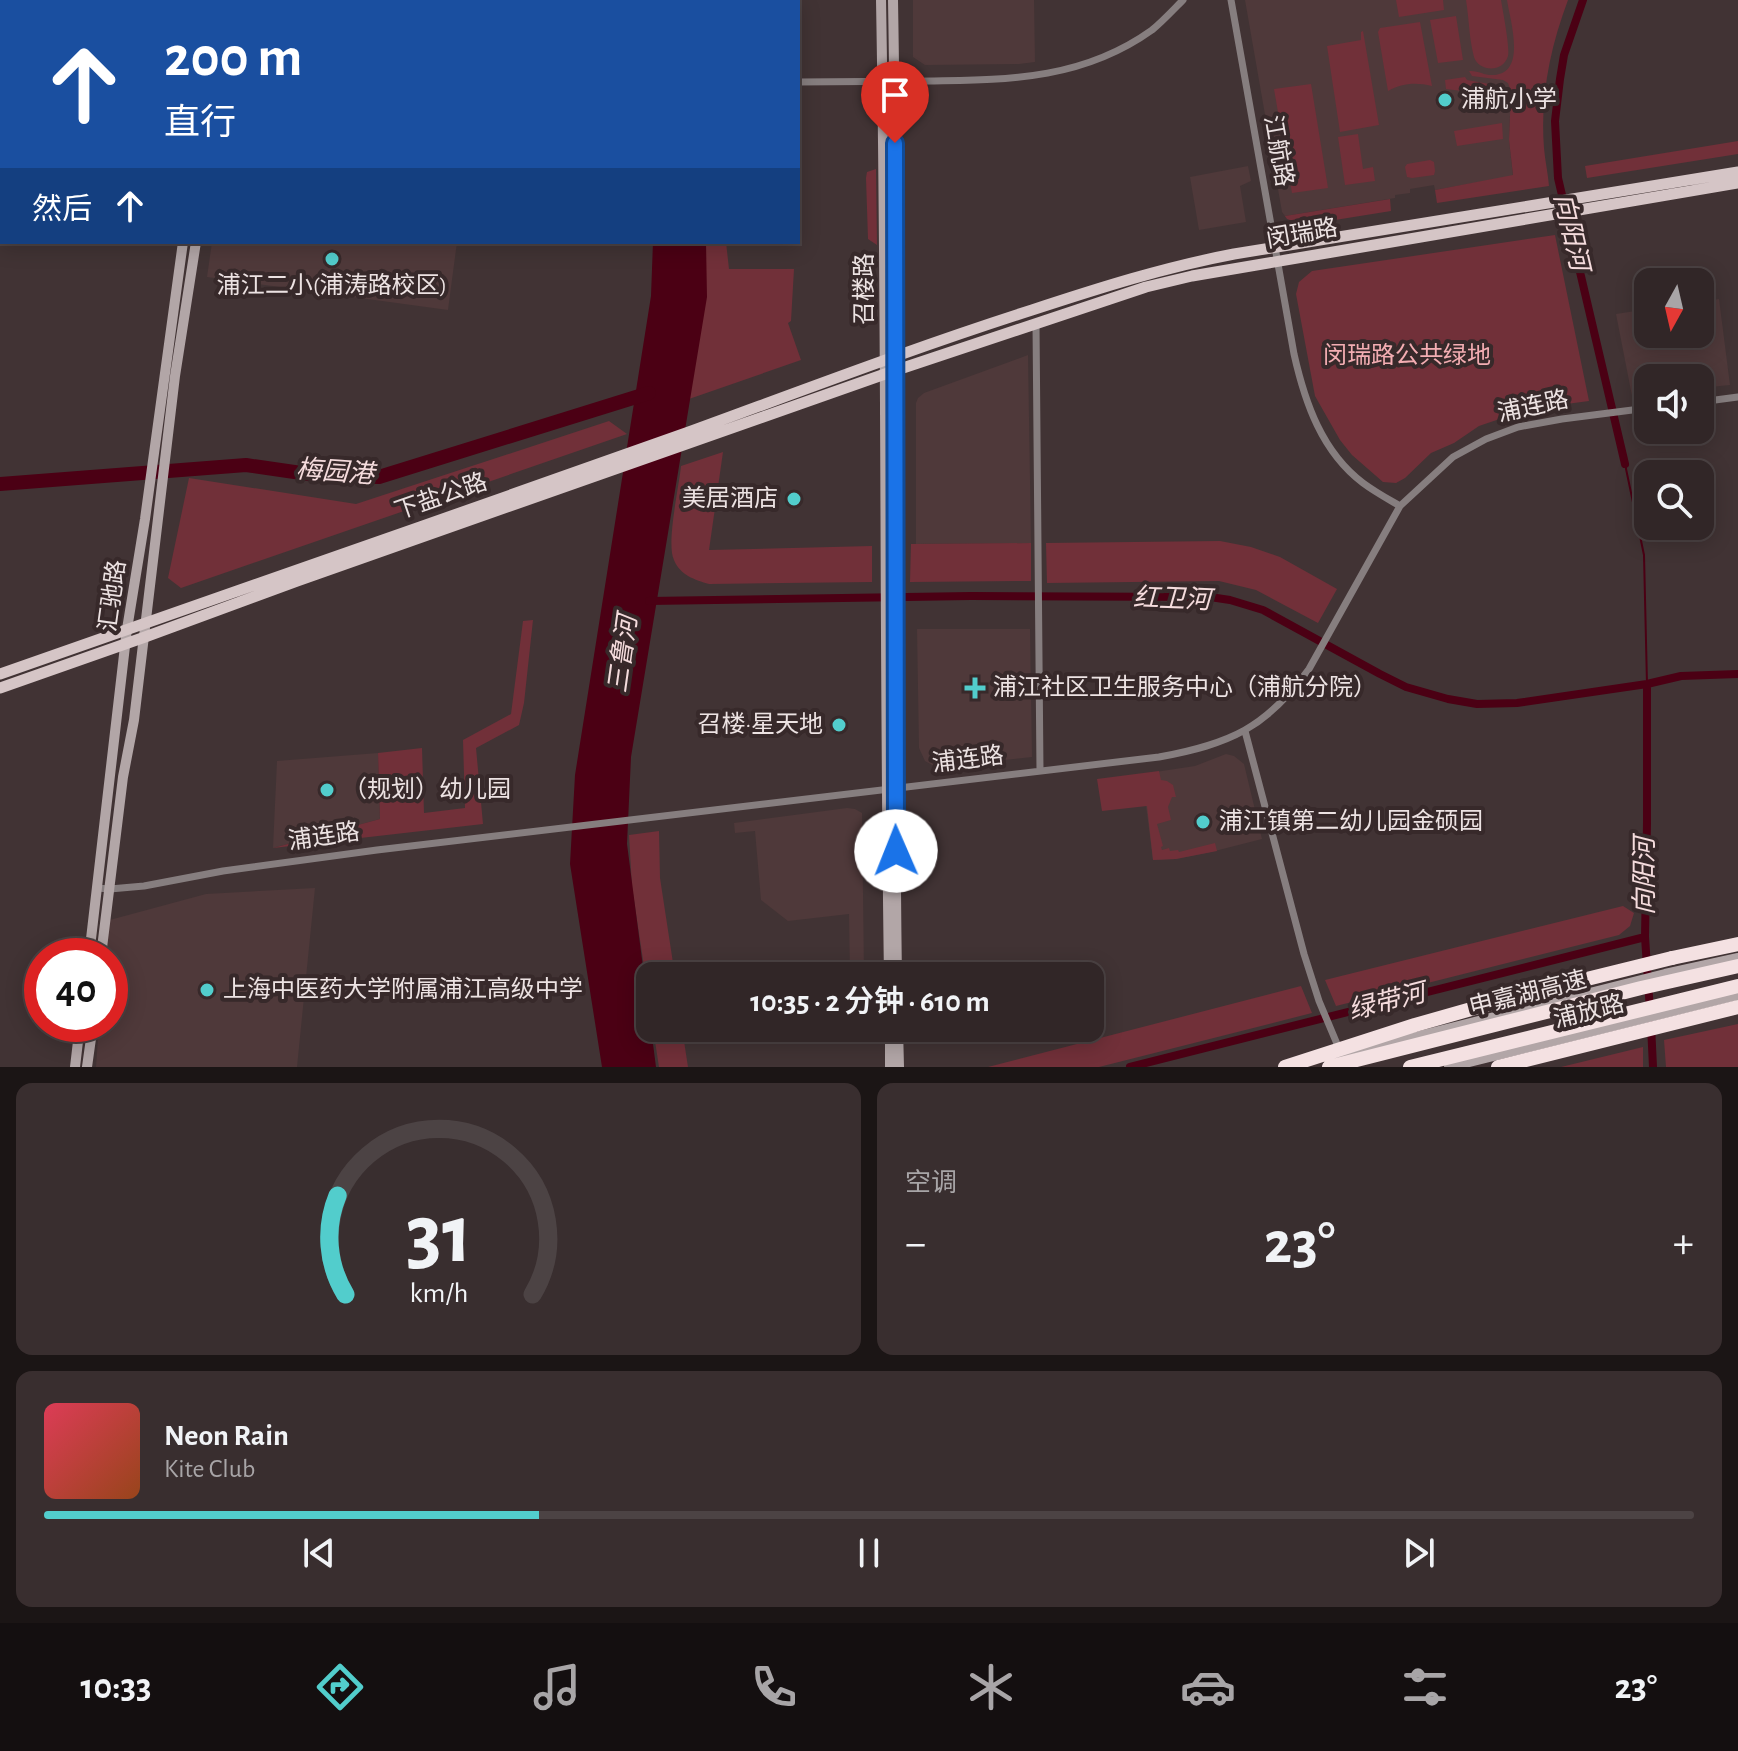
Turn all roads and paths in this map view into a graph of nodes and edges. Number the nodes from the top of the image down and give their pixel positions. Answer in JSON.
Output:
{"nodes":[{"id":1,"x":881,"y":0,"type":"edge"},
{"id":2,"x":893,"y":0,"type":"edge"},
{"id":3,"x":1183,"y":0,"type":"edge"},
{"id":4,"x":1231,"y":0,"type":"edge"},
{"id":5,"x":800,"y":82,"type":"edge"},
{"id":6,"x":888,"y":82,"type":"junction"},
{"id":7,"x":1738,"y":172,"type":"edge"},
{"id":8,"x":1738,"y":183,"type":"edge"},
{"id":9,"x":1583,"y":203,"type":"junction"},
{"id":10,"x":1548,"y":208,"type":"junction"},
{"id":11,"x":183,"y":244,"type":"edge"},
{"id":12,"x":196,"y":244,"type":"edge"},
{"id":13,"x":1274,"y":247,"type":"junction"},
{"id":14,"x":1278,"y":261,"type":"junction"},
{"id":15,"x":1036,"y":324,"type":"junction"},
{"id":16,"x":890,"y":359,"type":"junction"},
{"id":17,"x":890,"y":372,"type":"junction"},
{"id":18,"x":1738,"y":397,"type":"edge"},
{"id":19,"x":1714,"y":400,"type":"edge"},
{"id":20,"x":1634,"y":410,"type":"edge"},
{"id":21,"x":624,"y":461,"type":"junction"},
{"id":22,"x":1400,"y":506,"type":"junction"},
{"id":23,"x":146,"y":622,"type":"junction"},
{"id":24,"x":127,"y":629,"type":"junction"},
{"id":25,"x":145,"y":637,"type":"junction"},
{"id":26,"x":126,"y":642,"type":"junction"},
{"id":27,"x":0,"y":674,"type":"edge"},
{"id":28,"x":0,"y":688,"type":"edge"},
{"id":29,"x":1245,"y":731,"type":"junction"},
{"id":30,"x":1040,"y":771,"type":"junction"},
{"id":31,"x":890,"y":789,"type":"junction"},
{"id":32,"x":97,"y":888,"type":"junction"},
{"id":33,"x":110,"y":889,"type":"junction"},
{"id":34,"x":91,"y":938,"type":"edge"},
{"id":35,"x":103,"y":938,"type":"edge"},
{"id":36,"x":1738,"y":944,"type":"edge"},
{"id":37,"x":1738,"y":958,"type":"edge"},
{"id":38,"x":889,"y":962,"type":"edge"},
{"id":39,"x":896,"y":962,"type":"edge"},
{"id":40,"x":1738,"y":966,"type":"edge"},
{"id":41,"x":1738,"y":986,"type":"edge"},
{"id":42,"x":1738,"y":995,"type":"edge"},
{"id":43,"x":1738,"y":1007,"type":"edge"},
{"id":44,"x":78,"y":1042,"type":"edge"},
{"id":45,"x":90,"y":1042,"type":"edge"},
{"id":46,"x":890,"y":1042,"type":"edge"},
{"id":47,"x":898,"y":1042,"type":"edge"},
{"id":48,"x":1341,"y":1056,"type":"junction"},
{"id":49,"x":75,"y":1067,"type":"edge"},
{"id":50,"x":87,"y":1067,"type":"edge"},
{"id":51,"x":890,"y":1067,"type":"edge"},
{"id":52,"x":899,"y":1067,"type":"edge"},
{"id":53,"x":1285,"y":1067,"type":"edge"},
{"id":54,"x":1295,"y":1067,"type":"edge"},
{"id":55,"x":1329,"y":1067,"type":"edge"},
{"id":56,"x":1346,"y":1067,"type":"edge"},
{"id":57,"x":1410,"y":1067,"type":"edge"},
{"id":58,"x":1449,"y":1067,"type":"edge"},
{"id":59,"x":1498,"y":1067,"type":"edge"}],
"edges":[{"from":1,"to":6,"type":"street","name":"召楼路"},
{"from":2,"to":6,"type":"street","name":"召楼路"},
{"from":3,"to":6,"type":"street"},
{"from":4,"to":13,"type":"street","name":"江航路"},
{"from":5,"to":6,"type":"street"},
{"from":6,"to":16,"type":"street","name":"召楼路"},
{"from":7,"to":9,"type":"main road","name":"闵瑞路"},
{"from":8,"to":9,"type":"main road","name":"闵瑞路"},
{"from":9,"to":10,"type":"main road","name":"闵瑞路"},
{"from":10,"to":13,"type":"main road","name":"闵瑞路"},
{"from":10,"to":14,"type":"main road","name":"闵瑞路"},
{"from":11,"to":24,"type":"street","name":"汇驰路"},
{"from":12,"to":23,"type":"street","name":"汇驰路"},
{"from":13,"to":14,"type":"street","name":"江航路"},
{"from":13,"to":16,"type":"main road","name":"闵瑞路"},
{"from":14,"to":15,"type":"main road","name":"闵瑞路"},
{"from":14,"to":22,"type":"street","name":"江航路"},
{"from":15,"to":17,"type":"main road","name":"闵瑞路"},
{"from":15,"to":30,"type":"street"},
{"from":16,"to":17,"type":"street","name":"召楼路"},
{"from":16,"to":21,"type":"main road","name":"下盐公路"},
{"from":17,"to":21,"type":"main road","name":"下盐公路"},
{"from":17,"to":31,"type":"street","name":"召楼路"},
{"from":18,"to":19,"type":"street"},
{"from":20,"to":22,"type":"street","name":"浦连路"},
{"from":21,"to":23,"type":"main road","name":"下盐公路"},
{"from":21,"to":25,"type":"main road","name":"下盐公路"},
{"from":22,"to":29,"type":"street","name":"浦连路"},
{"from":23,"to":24,"type":"main road","name":"下盐公路"},
{"from":23,"to":25,"type":"street","name":"汇驰路"},
{"from":24,"to":26,"type":"street","name":"汇驰路"},
{"from":24,"to":27,"type":"main road","name":"下盐公路"},
{"from":25,"to":26,"type":"main road","name":"下盐公路"},
{"from":25,"to":33,"type":"street","name":"汇驰路"},
{"from":26,"to":28,"type":"main road","name":"下盐公路"},
{"from":26,"to":32,"type":"street","name":"汇驰路"},
{"from":29,"to":30,"type":"street","name":"浦连路"},
{"from":29,"to":48,"type":"street"},
{"from":30,"to":31,"type":"street","name":"浦连路"},
{"from":31,"to":33,"type":"street","name":"浦连路"},
{"from":31,"to":38,"type":"street"},
{"from":31,"to":39,"type":"street"},
{"from":32,"to":33,"type":"street","name":"浦连路"},
{"from":32,"to":34,"type":"street","name":"汇驰路"},
{"from":33,"to":35,"type":"street","name":"汇驰路"},
{"from":36,"to":53,"type":"highway","bridge":true},
{"from":37,"to":48,"type":"street"},
{"from":40,"to":55,"type":"highway","name":"申嘉湖高速","bridge":true},
{"from":41,"to":57,"type":"highway","name":"申嘉湖高速"},
{"from":42,"to":58,"type":"street","name":"浦放路"},
{"from":43,"to":59,"type":"highway"},
{"from":44,"to":49,"type":"street"},
{"from":45,"to":50,"type":"street"},
{"from":46,"to":51,"type":"street"},
{"from":47,"to":52,"type":"street"},
{"from":48,"to":54,"type":"street"},
{"from":48,"to":56,"type":"street"}]}
